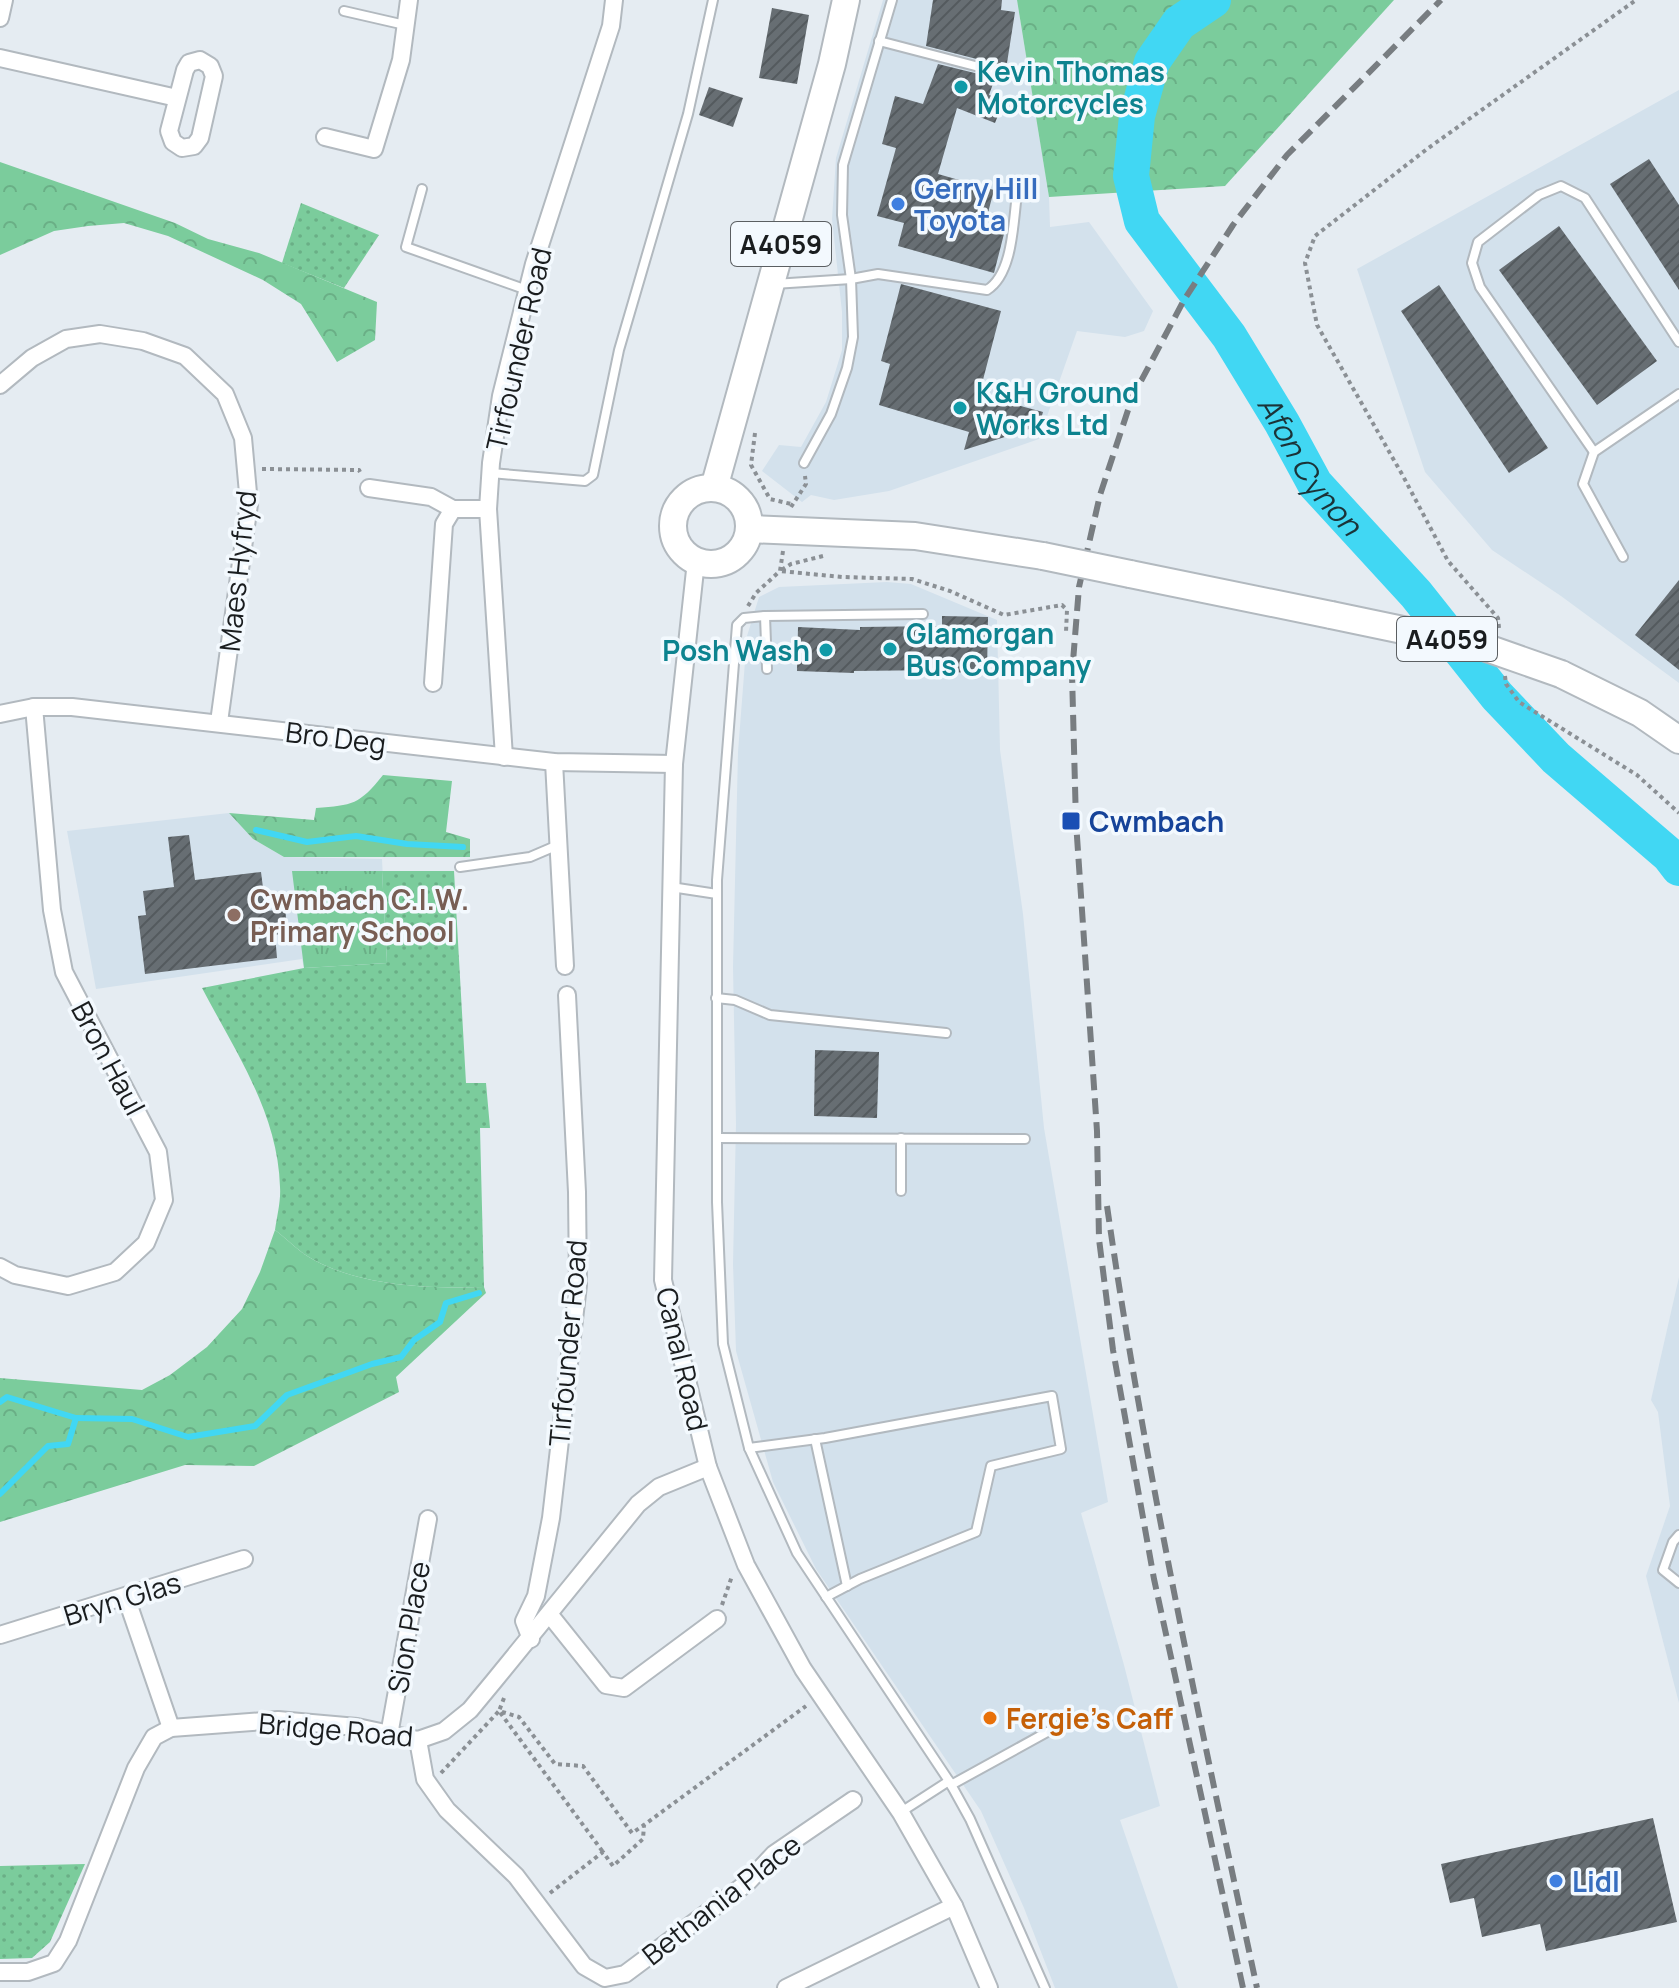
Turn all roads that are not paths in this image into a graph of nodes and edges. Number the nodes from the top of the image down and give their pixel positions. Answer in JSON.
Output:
{"nodes":[{"id":1,"x":4,"y":0,"type":"edge"},
{"id":2,"x":409,"y":0,"type":"edge"},
{"id":3,"x":614,"y":0,"type":"edge"},
{"id":4,"x":713,"y":0,"type":"edge"},
{"id":5,"x":846,"y":0,"type":"edge"},
{"id":6,"x":892,"y":0,"type":"edge"},
{"id":7,"x":344,"y":11,"type":"dead end"},
{"id":8,"x":0,"y":18,"type":"edge"},
{"id":9,"x":406,"y":25,"type":"junction"},
{"id":10,"x":879,"y":41,"type":"junction"},
{"id":11,"x":0,"y":58,"type":"edge"},
{"id":12,"x":1006,"y":74,"type":"dead end"},
{"id":13,"x":177,"y":98,"type":"junction"},
{"id":14,"x":325,"y":137,"type":"dead end"},
{"id":15,"x":422,"y":189,"type":"dead end"},
{"id":16,"x":1017,"y":194,"type":"dead end"},
{"id":17,"x":851,"y":279,"type":"junction"},
{"id":18,"x":769,"y":284,"type":"junction"},
{"id":19,"x":528,"y":290,"type":"junction"},
{"id":20,"x":1679,"y":342,"type":"edge"},
{"id":21,"x":0,"y":385,"type":"edge"},
{"id":22,"x":1679,"y":394,"type":"edge"},
{"id":23,"x":1594,"y":452,"type":"junction"},
{"id":24,"x":804,"y":463,"type":"dead end"},
{"id":25,"x":491,"y":473,"type":"junction"},
{"id":26,"x":369,"y":488,"type":"road end"},
{"id":27,"x":714,"y":488,"type":"junction"},
{"id":28,"x":453,"y":509,"type":"junction"},
{"id":29,"x":488,"y":509,"type":"junction"},
{"id":30,"x":749,"y":529,"type":"junction"},
{"id":31,"x":1623,"y":557,"type":"dead end"},
{"id":32,"x":696,"y":561,"type":"junction"},
{"id":33,"x":923,"y":614,"type":"dead end"},
{"id":34,"x":765,"y":616,"type":"junction"},
{"id":35,"x":767,"y":669,"type":"dead end"},
{"id":36,"x":433,"y":683,"type":"dead end"},
{"id":37,"x":34,"y":707,"type":"junction"},
{"id":38,"x":0,"y":714,"type":"edge"},
{"id":39,"x":219,"y":722,"type":"junction"},
{"id":40,"x":1679,"y":740,"type":"edge"},
{"id":41,"x":504,"y":757,"type":"junction"},
{"id":42,"x":554,"y":762,"type":"junction"},
{"id":43,"x":674,"y":764,"type":"junction"},
{"id":44,"x":559,"y":845,"type":"junction"},
{"id":45,"x":460,"y":867,"type":"dead end"},
{"id":46,"x":671,"y":887,"type":"junction"},
{"id":47,"x":717,"y":894,"type":"junction"},
{"id":48,"x":565,"y":966,"type":"dead end"},
{"id":49,"x":567,"y":995,"type":"dead end"},
{"id":50,"x":716,"y":998,"type":"junction"},
{"id":51,"x":946,"y":1033,"type":"dead end"},
{"id":52,"x":718,"y":1138,"type":"junction"},
{"id":53,"x":901,"y":1138,"type":"junction"},
{"id":54,"x":1025,"y":1139,"type":"dead end"},
{"id":55,"x":901,"y":1191,"type":"dead end"},
{"id":56,"x":0,"y":1267,"type":"edge"},
{"id":57,"x":815,"y":1439,"type":"junction"},
{"id":58,"x":749,"y":1448,"type":"junction"},
{"id":59,"x":708,"y":1467,"type":"junction"},
{"id":60,"x":428,"y":1519,"type":"dead end"},
{"id":61,"x":1679,"y":1535,"type":"edge"},
{"id":62,"x":244,"y":1559,"type":"dead end"},
{"id":63,"x":1679,"y":1583,"type":"edge"},
{"id":64,"x":847,"y":1586,"type":"junction"},
{"id":65,"x":126,"y":1597,"type":"junction"},
{"id":66,"x":826,"y":1597,"type":"junction"},
{"id":67,"x":550,"y":1615,"type":"junction"},
{"id":68,"x":717,"y":1619,"type":"dead end"},
{"id":69,"x":0,"y":1635,"type":"edge"},
{"id":70,"x":531,"y":1639,"type":"junction"},
{"id":71,"x":1069,"y":1720,"type":"dead end"},
{"id":72,"x":171,"y":1728,"type":"junction"},
{"id":73,"x":389,"y":1735,"type":"junction"},
{"id":74,"x":418,"y":1740,"type":"junction"},
{"id":75,"x":950,"y":1783,"type":"junction"},
{"id":76,"x":853,"y":1800,"type":"dead end"},
{"id":77,"x":901,"y":1813,"type":"junction"},
{"id":78,"x":954,"y":1906,"type":"junction"},
{"id":79,"x":0,"y":1972,"type":"edge"},
{"id":80,"x":786,"y":1988,"type":"edge"},
{"id":81,"x":989,"y":1988,"type":"edge"},
{"id":82,"x":1045,"y":1988,"type":"edge"}],
"edges":[{"from":1,"to":8,"type":"street"},
{"from":2,"to":9,"type":"street"},
{"from":3,"to":19,"type":"street","name":"Tirfounder Road"},
{"from":4,"to":25,"type":"lane"},
{"from":5,"to":18,"type":"main road","number":"A4059"},
{"from":6,"to":10,"type":"lane"},
{"from":7,"to":9,"type":"lane"},
{"from":9,"to":14,"type":"street"},
{"from":10,"to":12,"type":"lane"},
{"from":10,"to":17,"type":"lane"},
{"from":11,"to":13,"type":"street"},
{"from":13,"to":13,"type":"street"},
{"from":15,"to":19,"type":"lane"},
{"from":16,"to":17,"type":"lane"},
{"from":17,"to":18,"type":"lane"},
{"from":17,"to":24,"type":"lane"},
{"from":18,"to":27,"type":"main road","number":"A4059"},
{"from":19,"to":25,"type":"street","name":"Tirfounder Road"},
{"from":20,"to":23,"type":"lane"},
{"from":21,"to":39,"type":"street","name":"Maes Hyfryd"},
{"from":22,"to":23,"type":"lane"},
{"from":23,"to":31,"type":"lane"},
{"from":25,"to":29,"type":"street","name":"Tirfounder Road"},
{"from":26,"to":28,"type":"street"},
{"from":27,"to":30,"type":"main road"},
{"from":27,"to":32,"type":"main road"},
{"from":28,"to":29,"type":"street"},
{"from":28,"to":36,"type":"street"},
{"from":29,"to":41,"type":"street","name":"Tirfounder Road"},
{"from":30,"to":32,"type":"main road"},
{"from":30,"to":40,"type":"main road","number":"A4059","bridge":true},
{"from":32,"to":43,"type":"street","name":"Canal Road"},
{"from":33,"to":34,"type":"lane"},
{"from":34,"to":35,"type":"lane"},
{"from":34,"to":47,"type":"lane"},
{"from":37,"to":38,"type":"street","name":"Bro Deg"},
{"from":37,"to":39,"type":"street","name":"Bro Deg"},
{"from":37,"to":56,"type":"street","name":"Bron Haul"},
{"from":39,"to":41,"type":"street","name":"Bro Deg"},
{"from":41,"to":42,"type":"street","name":"Bro Deg"},
{"from":42,"to":43,"type":"street","name":"Bro Deg"},
{"from":42,"to":44,"type":"street"},
{"from":43,"to":46,"type":"street","name":"Canal Road"},
{"from":44,"to":45,"type":"lane"},
{"from":44,"to":48,"type":"street"},
{"from":46,"to":47,"type":"lane"},
{"from":46,"to":59,"type":"street","name":"Canal Road"},
{"from":47,"to":50,"type":"lane"},
{"from":49,"to":70,"type":"street","name":"Tirfounder Road"},
{"from":50,"to":51,"type":"lane"},
{"from":50,"to":52,"type":"lane"},
{"from":52,"to":53,"type":"lane"},
{"from":52,"to":58,"type":"lane"},
{"from":53,"to":54,"type":"lane"},
{"from":53,"to":55,"type":"lane"},
{"from":57,"to":58,"type":"lane"},
{"from":57,"to":64,"type":"lane"},
{"from":57,"to":64,"type":"lane"},
{"from":58,"to":66,"type":"lane"},
{"from":59,"to":67,"type":"street","name":"Bridge Road"},
{"from":59,"to":77,"type":"street","name":"Canal Road"},
{"from":60,"to":73,"type":"street","name":"Sion Place"},
{"from":61,"to":63,"type":"lane"},
{"from":62,"to":65,"type":"street","name":"Bryn Glas"},
{"from":64,"to":66,"type":"lane"},
{"from":65,"to":69,"type":"street","name":"Bryn Glas"},
{"from":65,"to":72,"type":"street"},
{"from":66,"to":75,"type":"lane"},
{"from":67,"to":68,"type":"street"},
{"from":67,"to":70,"type":"street","name":"Bridge Road"},
{"from":70,"to":74,"type":"street","name":"Bridge Road"},
{"from":71,"to":75,"type":"lane"},
{"from":72,"to":73,"type":"street","name":"Bridge Road"},
{"from":72,"to":79,"type":"street"},
{"from":73,"to":74,"type":"street","name":"Bridge Road"},
{"from":74,"to":76,"type":"street","name":"Bethania Place"},
{"from":75,"to":77,"type":"lane"},
{"from":75,"to":82,"type":"lane"},
{"from":77,"to":78,"type":"street","name":"Canal Road"},
{"from":78,"to":80,"type":"street"},
{"from":78,"to":81,"type":"street","name":"Canal Road"}]}
